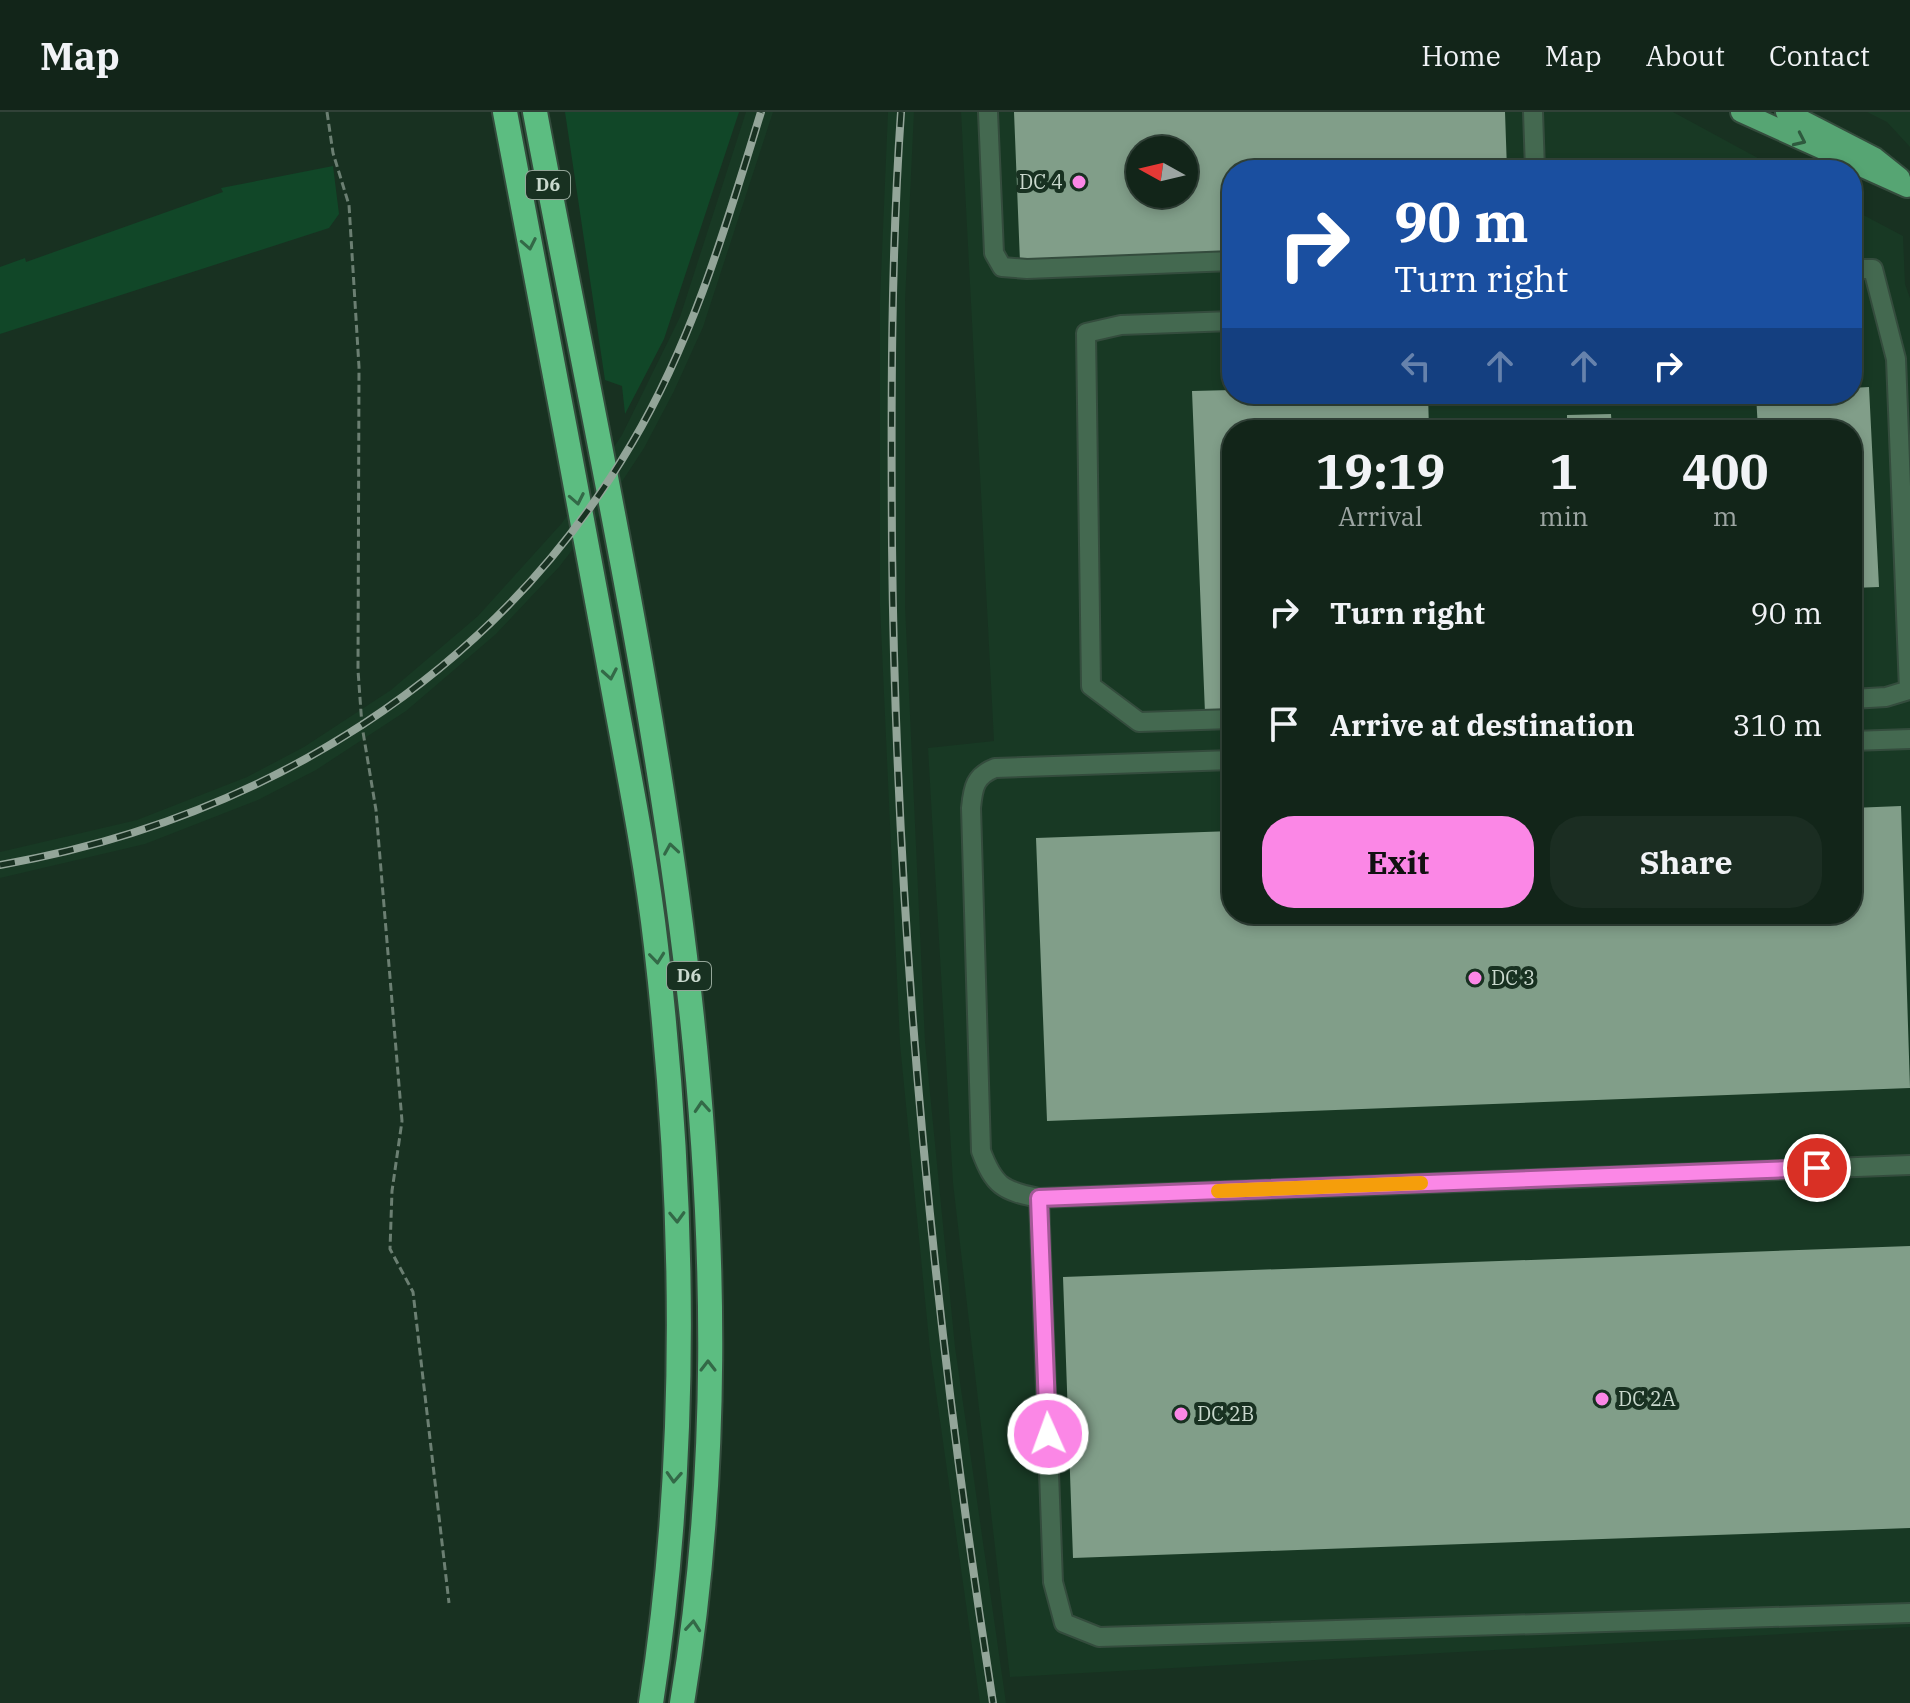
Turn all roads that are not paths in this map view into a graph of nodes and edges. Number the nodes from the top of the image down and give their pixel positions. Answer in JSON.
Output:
{"nodes":[{"id":1,"x":505,"y":112,"type":"edge"},
{"id":2,"x":535,"y":112,"type":"edge"},
{"id":3,"x":988,"y":112,"type":"edge"},
{"id":4,"x":1533,"y":112,"type":"edge"},
{"id":5,"x":1741,"y":112,"type":"edge"},
{"id":6,"x":1789,"y":113,"type":"edge"},
{"id":7,"x":1535,"y":160,"type":"edge"},
{"id":8,"x":1846,"y":160,"type":"edge"},
{"id":9,"x":1862,"y":167,"type":"edge"},
{"id":10,"x":1908,"y":188,"type":"edge"},
{"id":11,"x":1222,"y":261,"type":"edge"},
{"id":12,"x":1862,"y":269,"type":"edge"},
{"id":13,"x":1222,"y":321,"type":"edge"},
{"id":14,"x":1903,"y":359,"type":"edge"},
{"id":15,"x":1862,"y":698,"type":"edge"},
{"id":16,"x":1222,"y":719,"type":"edge"},
{"id":17,"x":1910,"y":739,"type":"edge"},
{"id":18,"x":1862,"y":741,"type":"edge"},
{"id":19,"x":1222,"y":760,"type":"edge"},
{"id":20,"x":1910,"y":1165,"type":"edge"},
{"id":21,"x":1039,"y":1198,"type":"junction"},
{"id":22,"x":1910,"y":1613,"type":"edge"},
{"id":23,"x":651,"y":1703,"type":"edge"},
{"id":24,"x":682,"y":1703,"type":"edge"}],
"edges":[{"from":1,"to":23,"type":"highway","number":"D6","one_way":true},
{"from":24,"to":2,"type":"highway","number":"D6","one_way":true},
{"from":3,"to":11,"type":"lane"},
{"from":4,"to":7,"type":"lane"},
{"from":5,"to":8,"type":"main road","one_way":true},
{"from":6,"to":10,"type":"main road"},
{"from":9,"to":10,"type":"main road","one_way":true},
{"from":12,"to":14,"type":"lane"},
{"from":13,"to":16,"type":"lane"},
{"from":14,"to":15,"type":"lane"},
{"from":17,"to":18,"type":"lane"},
{"from":19,"to":21,"type":"lane"},
{"from":20,"to":21,"type":"lane"},
{"from":21,"to":22,"type":"lane"}]}
